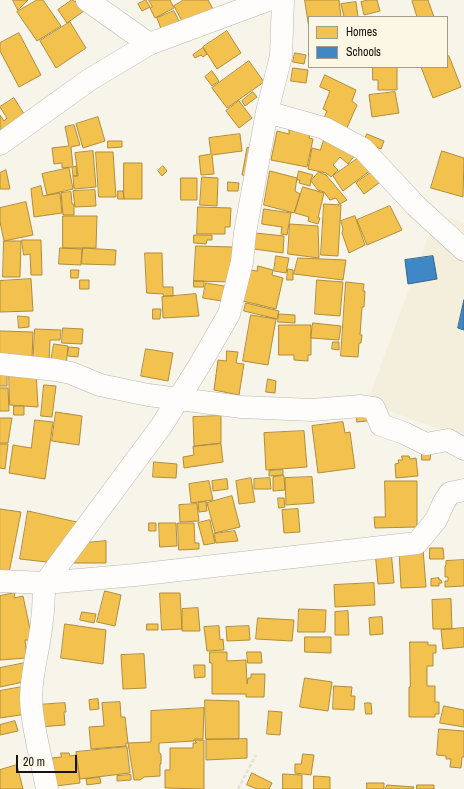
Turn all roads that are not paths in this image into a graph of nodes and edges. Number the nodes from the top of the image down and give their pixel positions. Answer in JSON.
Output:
{"nodes":[{"id":1,"x":87,"y":0,"type":"edge"},
{"id":2,"x":268,"y":0,"type":"edge"},
{"id":3,"x":283,"y":0,"type":"edge"},
{"id":4,"x":148,"y":44,"type":"junction"},
{"id":5,"x":267,"y":112,"type":"junction"},
{"id":6,"x":0,"y":144,"type":"edge"},
{"id":7,"x":464,"y":250,"type":"edge"},
{"id":8,"x":0,"y":364,"type":"edge"},
{"id":9,"x":178,"y":399,"type":"junction"},
{"id":10,"x":464,"y":449,"type":"edge"},
{"id":11,"x":464,"y":490,"type":"edge"},
{"id":12,"x":0,"y":581,"type":"edge"},
{"id":13,"x":45,"y":583,"type":"junction"},
{"id":14,"x":47,"y":789,"type":"edge"}],
"edges":[{"from":1,"to":4,"type":"street"},
{"from":2,"to":4,"type":"street"},
{"from":3,"to":5,"type":"street"},
{"from":4,"to":6,"type":"street"},
{"from":5,"to":7,"type":"street"},
{"from":5,"to":9,"type":"street"},
{"from":8,"to":9,"type":"street"},
{"from":9,"to":10,"type":"street"},
{"from":9,"to":13,"type":"street"},
{"from":11,"to":13,"type":"street"},
{"from":12,"to":13,"type":"street"},
{"from":13,"to":14,"type":"street"}]}
